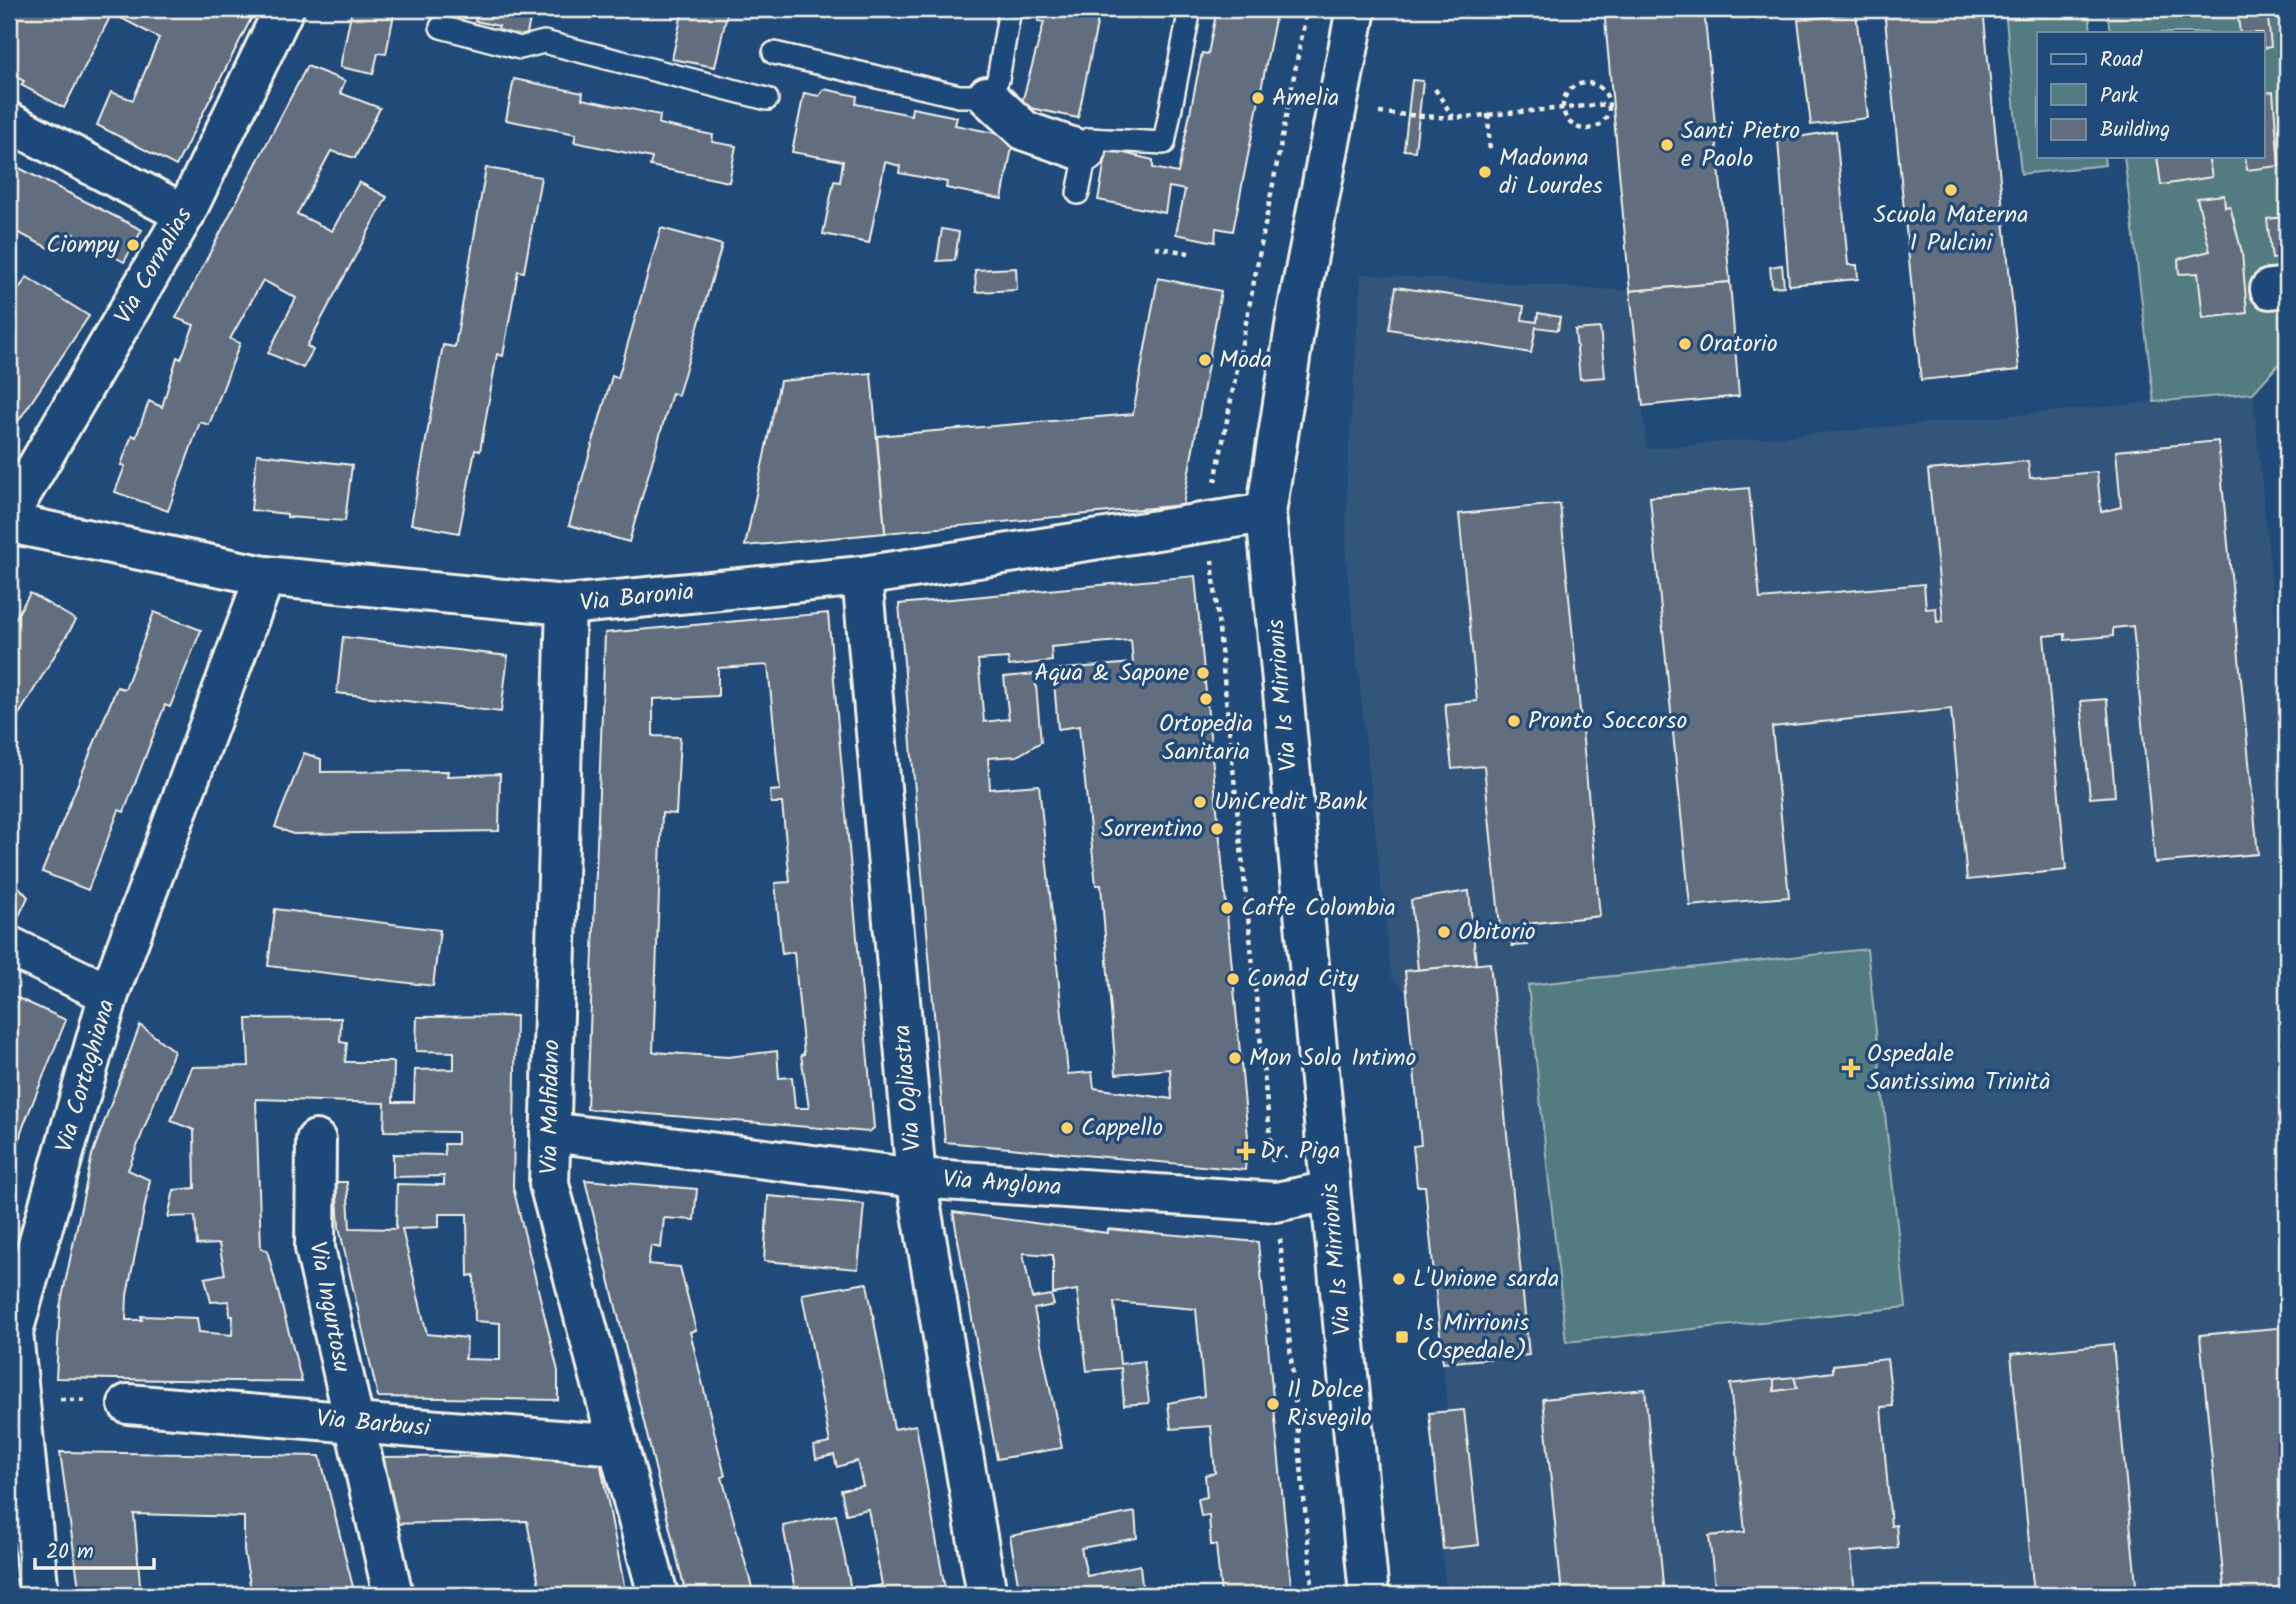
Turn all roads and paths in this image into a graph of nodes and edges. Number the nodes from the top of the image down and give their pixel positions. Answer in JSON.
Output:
{"nodes":[{"id":1,"x":284,"y":9,"type":"edge"},
{"id":2,"x":1010,"y":9,"type":"edge"},
{"id":3,"x":1190,"y":9,"type":"edge"},
{"id":4,"x":1356,"y":9,"type":"edge"},
{"id":5,"x":441,"y":27,"type":"dead end"},
{"id":6,"x":774,"y":53,"type":"dead end"},
{"id":7,"x":1435,"y":89,"type":"dead end"},
{"id":8,"x":987,"y":96,"type":"junction"},
{"id":9,"x":767,"y":99,"type":"dead end"},
{"id":10,"x":1609,"y":104,"type":"junction"},
{"id":11,"x":1563,"y":108,"type":"junction"},
{"id":12,"x":1379,"y":113,"type":"dead end"},
{"id":13,"x":1489,"y":114,"type":"junction"},
{"id":14,"x":1453,"y":118,"type":"junction"},
{"id":15,"x":9,"y":122,"type":"edge"},
{"id":16,"x":1086,"y":152,"type":"junction"},
{"id":17,"x":1490,"y":153,"type":"dead end"},
{"id":18,"x":1078,"y":193,"type":"dead end"},
{"id":19,"x":185,"y":214,"type":"junction"},
{"id":20,"x":1155,"y":247,"type":"dead end"},
{"id":21,"x":1189,"y":253,"type":"dead end"},
{"id":22,"x":1266,"y":513,"type":"junction"},
{"id":23,"x":9,"y":515,"type":"edge"},
{"id":24,"x":9,"y":523,"type":"edge"},
{"id":25,"x":20,"y":562,"type":"dead end"},
{"id":26,"x":265,"y":576,"type":"junction"},
{"id":27,"x":862,"y":576,"type":"junction"},
{"id":28,"x":9,"y":577,"type":"edge"},
{"id":29,"x":566,"y":606,"type":"junction"},
{"id":30,"x":9,"y":946,"type":"edge"},
{"id":31,"x":109,"y":994,"type":"junction"},
{"id":32,"x":550,"y":1132,"type":"junction"},
{"id":33,"x":316,"y":1140,"type":"dead end"},
{"id":34,"x":916,"y":1178,"type":"junction"},
{"id":35,"x":1330,"y":1191,"type":"junction"},
{"id":36,"x":11,"y":1331,"type":"edge"},
{"id":37,"x":49,"y":1398,"type":"dead end"},
{"id":38,"x":128,"y":1404,"type":"joint"},
{"id":39,"x":352,"y":1422,"type":"junction"},
{"id":40,"x":618,"y":1445,"type":"junction"},
{"id":41,"x":39,"y":1595,"type":"edge"},
{"id":42,"x":393,"y":1595,"type":"edge"},
{"id":43,"x":658,"y":1595,"type":"edge"},
{"id":44,"x":987,"y":1595,"type":"edge"},
{"id":45,"x":1369,"y":1595,"type":"edge"}],
"edges":[{"from":1,"to":19,"type":"street","name":"Via Cornalias"},
{"from":2,"to":8,"type":"lane"},
{"from":3,"to":16,"type":"lane"},
{"from":4,"to":22,"type":"street","name":"Via Is Mirrionis"},
{"from":5,"to":9,"type":"lane"},
{"from":6,"to":8,"type":"lane"},
{"from":7,"to":14,"type":"path"},
{"from":8,"to":16,"type":"street"},
{"from":10,"to":11,"type":"path"},
{"from":10,"to":11,"type":"path"},
{"from":10,"to":11,"type":"path"},
{"from":11,"to":13,"type":"path"},
{"from":12,"to":14,"type":"path"},
{"from":13,"to":14,"type":"path"},
{"from":13,"to":17,"type":"path"},
{"from":15,"to":19,"type":"street"},
{"from":16,"to":18,"type":"lane"},
{"from":19,"to":23,"type":"street","name":"Via Cornalias"},
{"from":20,"to":21,"type":"path"},
{"from":22,"to":27,"type":"street","name":"Via Baronia"},
{"from":22,"to":35,"type":"street","name":"Via Is Mirrionis"},
{"from":24,"to":26,"type":"street","name":"Via Baronia"},
{"from":25,"to":28,"type":"path"},
{"from":26,"to":29,"type":"street","name":"Via Baronia"},
{"from":26,"to":31,"type":"street","name":"Via Cortoghiana"},
{"from":27,"to":29,"type":"street","name":"Via Baronia"},
{"from":27,"to":34,"type":"street","name":"Via Ogliastra"},
{"from":29,"to":32,"type":"street","name":"Via Malfidano"},
{"from":30,"to":31,"type":"street"},
{"from":31,"to":36,"type":"street","name":"Via Cortoghiana"},
{"from":32,"to":34,"type":"street","name":"Via Anglona"},
{"from":32,"to":40,"type":"street","name":"Via Malfidano"},
{"from":33,"to":39,"type":"street","name":"Via Ingurtosu"},
{"from":34,"to":35,"type":"street","name":"Via Anglona"},
{"from":34,"to":44,"type":"street","name":"Via Ogliastra"},
{"from":35,"to":45,"type":"street","name":"Via Is Mirrionis"},
{"from":36,"to":41,"type":"street","name":"Via Cortoghiana"},
{"from":37,"to":38,"type":"path"},
{"from":38,"to":39,"type":"street","name":"Via Barbusi"},
{"from":39,"to":40,"type":"street","name":"Via Barbusi"},
{"from":39,"to":42,"type":"street","name":"Via Ingurtosu"},
{"from":40,"to":43,"type":"street","name":"Via Malfidano"}]}
